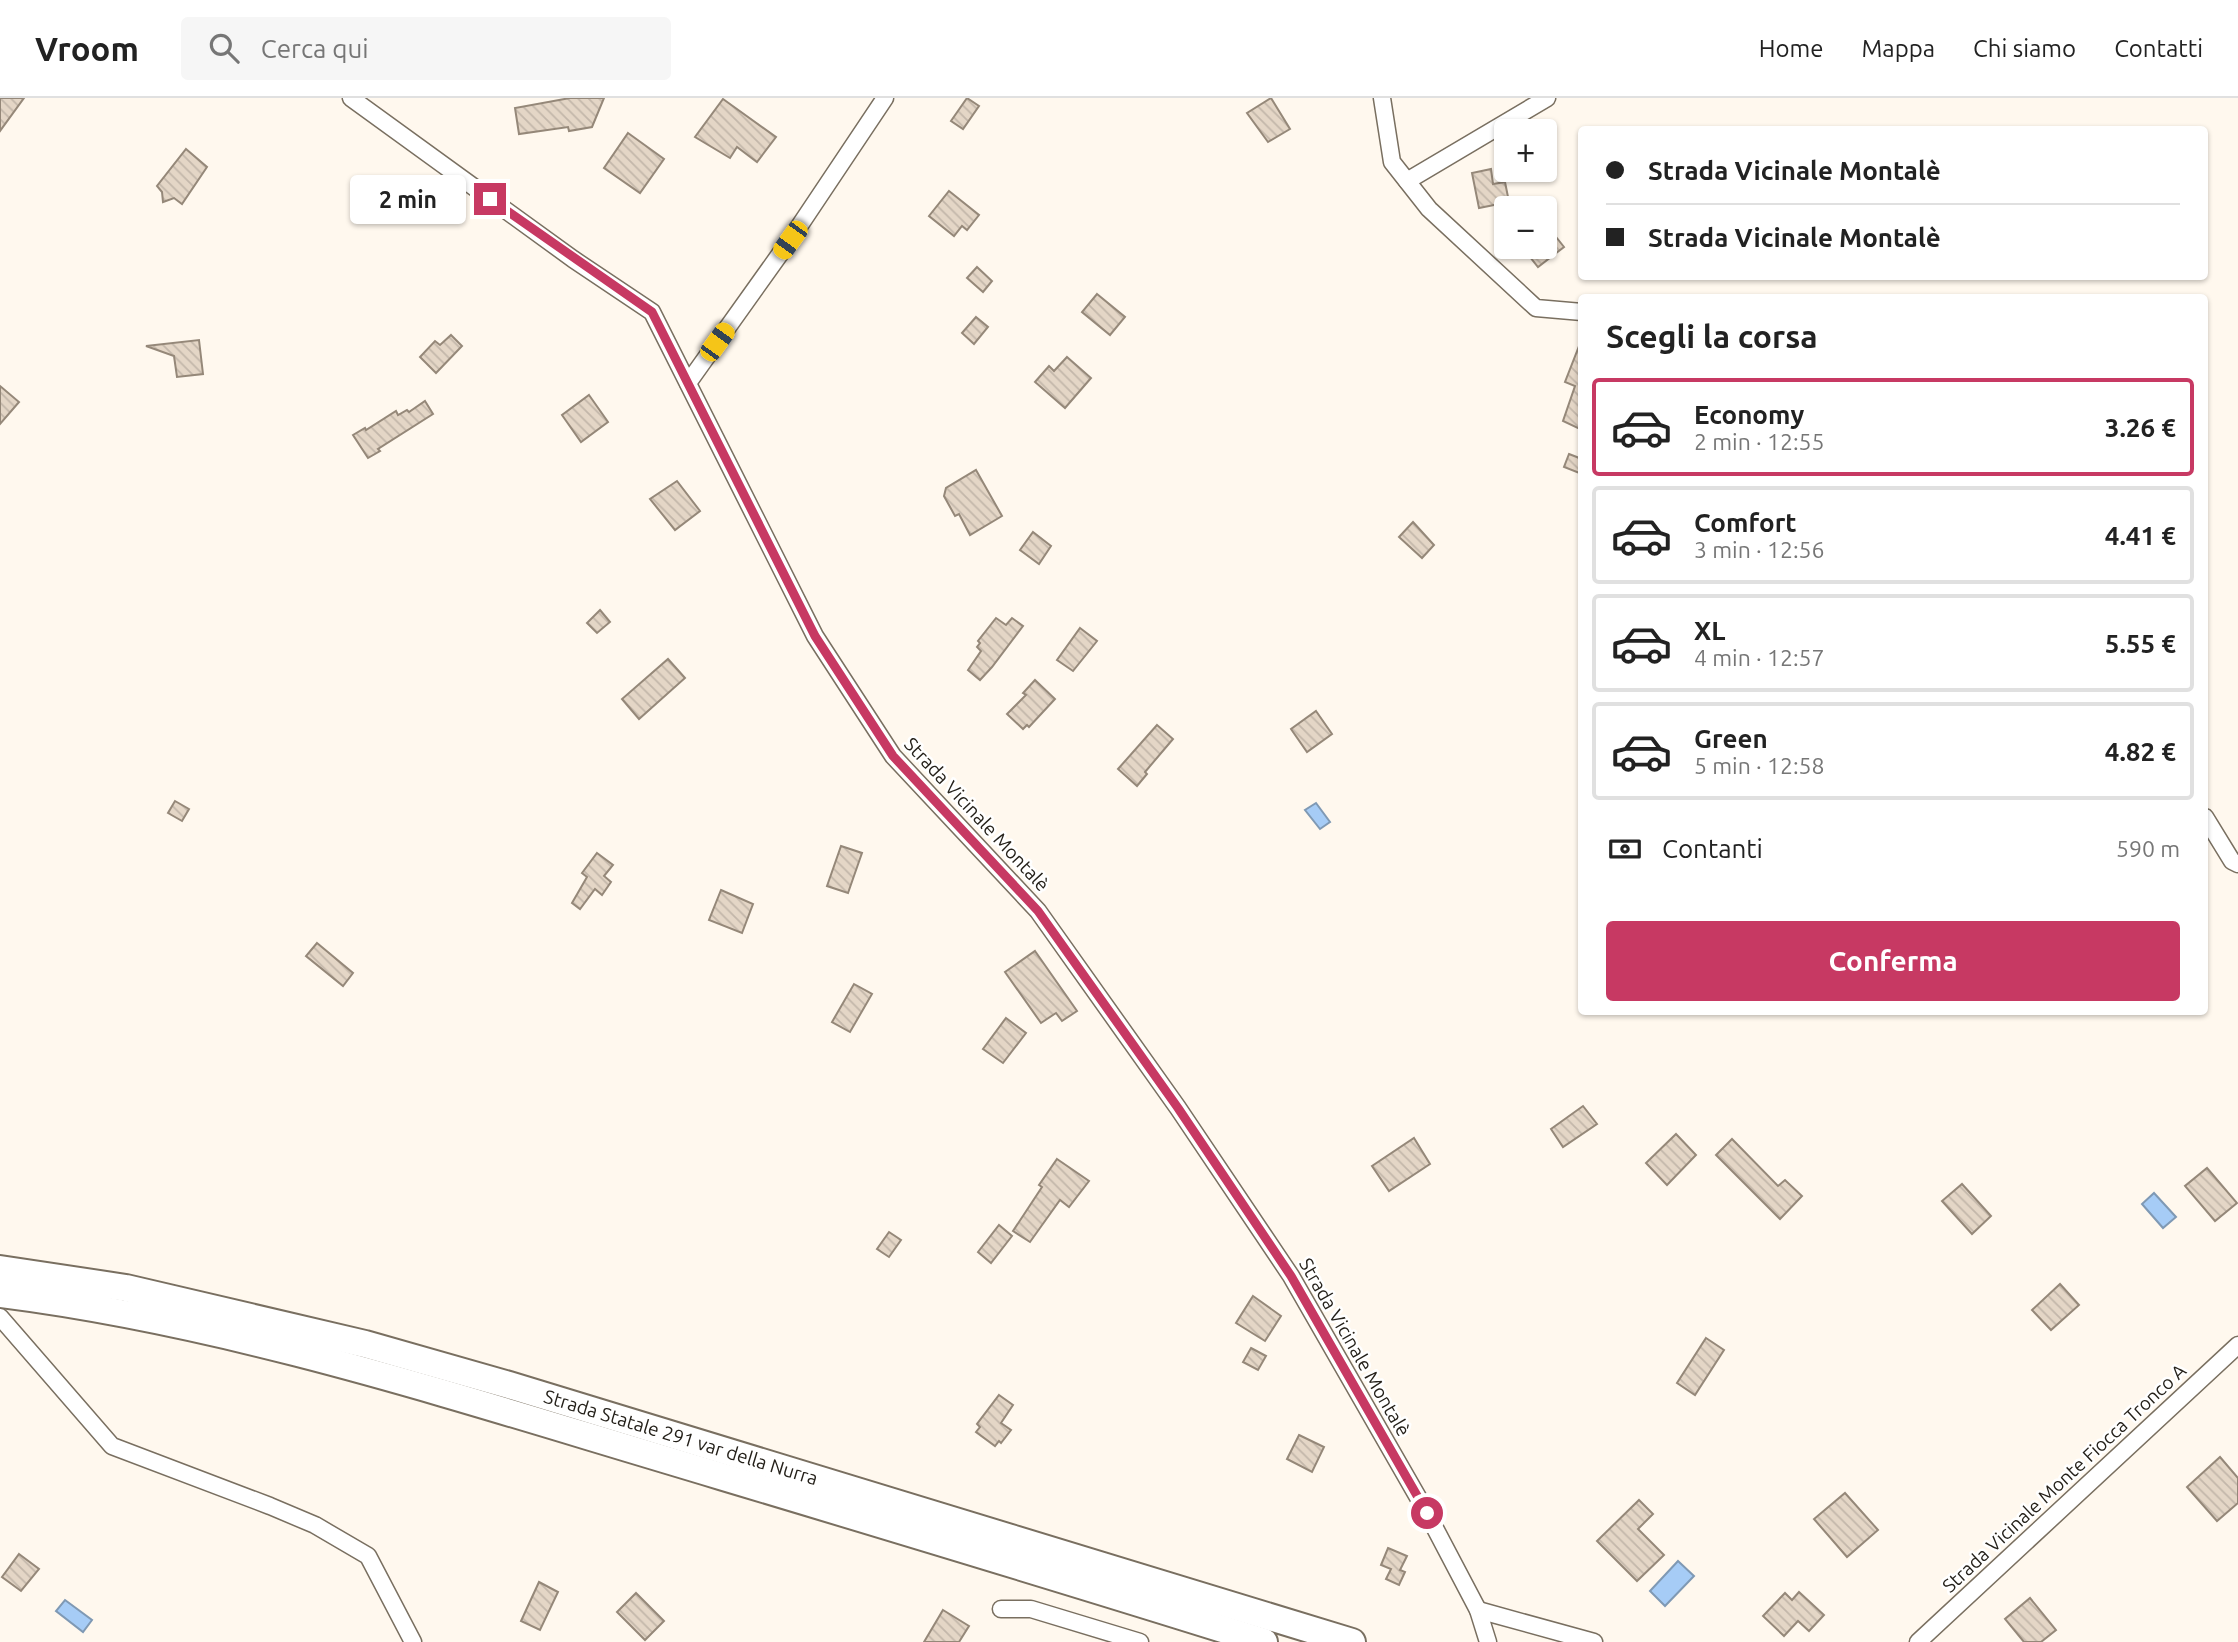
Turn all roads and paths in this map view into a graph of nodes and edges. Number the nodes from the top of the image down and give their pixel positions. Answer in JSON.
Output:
{"nodes":[{"id":1,"x":351,"y":98,"type":"edge"},
{"id":2,"x":885,"y":98,"type":"edge"},
{"id":3,"x":1382,"y":98,"type":"edge"},
{"id":4,"x":1548,"y":98,"type":"edge"},
{"id":5,"x":1407,"y":181,"type":"junction"},
{"id":6,"x":1578,"y":312,"type":"edge"},
{"id":7,"x":688,"y":383,"type":"junction"},
{"id":8,"x":2208,"y":822,"type":"edge"},
{"id":9,"x":2238,"y":864,"type":"edge"},
{"id":10,"x":0,"y":1269,"type":"edge"},
{"id":11,"x":2,"y":1308,"type":"edge"},
{"id":12,"x":2238,"y":1345,"type":"edge"},
{"id":13,"x":1001,"y":1609,"type":"dead end"},
{"id":14,"x":1480,"y":1617,"type":"junction"},
{"id":15,"x":413,"y":1642,"type":"edge"},
{"id":16,"x":1140,"y":1642,"type":"edge"},
{"id":17,"x":1264,"y":1642,"type":"edge"},
{"id":18,"x":1352,"y":1642,"type":"edge"},
{"id":19,"x":1488,"y":1642,"type":"edge"},
{"id":20,"x":1594,"y":1642,"type":"edge"},
{"id":21,"x":1918,"y":1642,"type":"edge"}],
"edges":[{"from":1,"to":7,"type":"street","name":"Strada Vicinale Montalè"},
{"from":2,"to":7,"type":"street"},
{"from":3,"to":5,"type":"street"},
{"from":4,"to":5,"type":"street"},
{"from":5,"to":6,"type":"street"},
{"from":7,"to":14,"type":"street","name":"Strada Vicinale Montalè"},
{"from":8,"to":9,"type":"street"},
{"from":10,"to":18,"type":"highway","name":"Strada Statale 291 var della Nurra"},
{"from":11,"to":15,"type":"street"},
{"from":11,"to":17,"type":"highway","name":"Strada Statale 291 var della Nurra"},
{"from":12,"to":21,"type":"street","name":"Strada Vicinale Monte Fiocca Tronco A"},
{"from":13,"to":16,"type":"street"},
{"from":14,"to":19,"type":"street","name":"Strada Vicinale Montalè"},
{"from":14,"to":20,"type":"street"}]}
